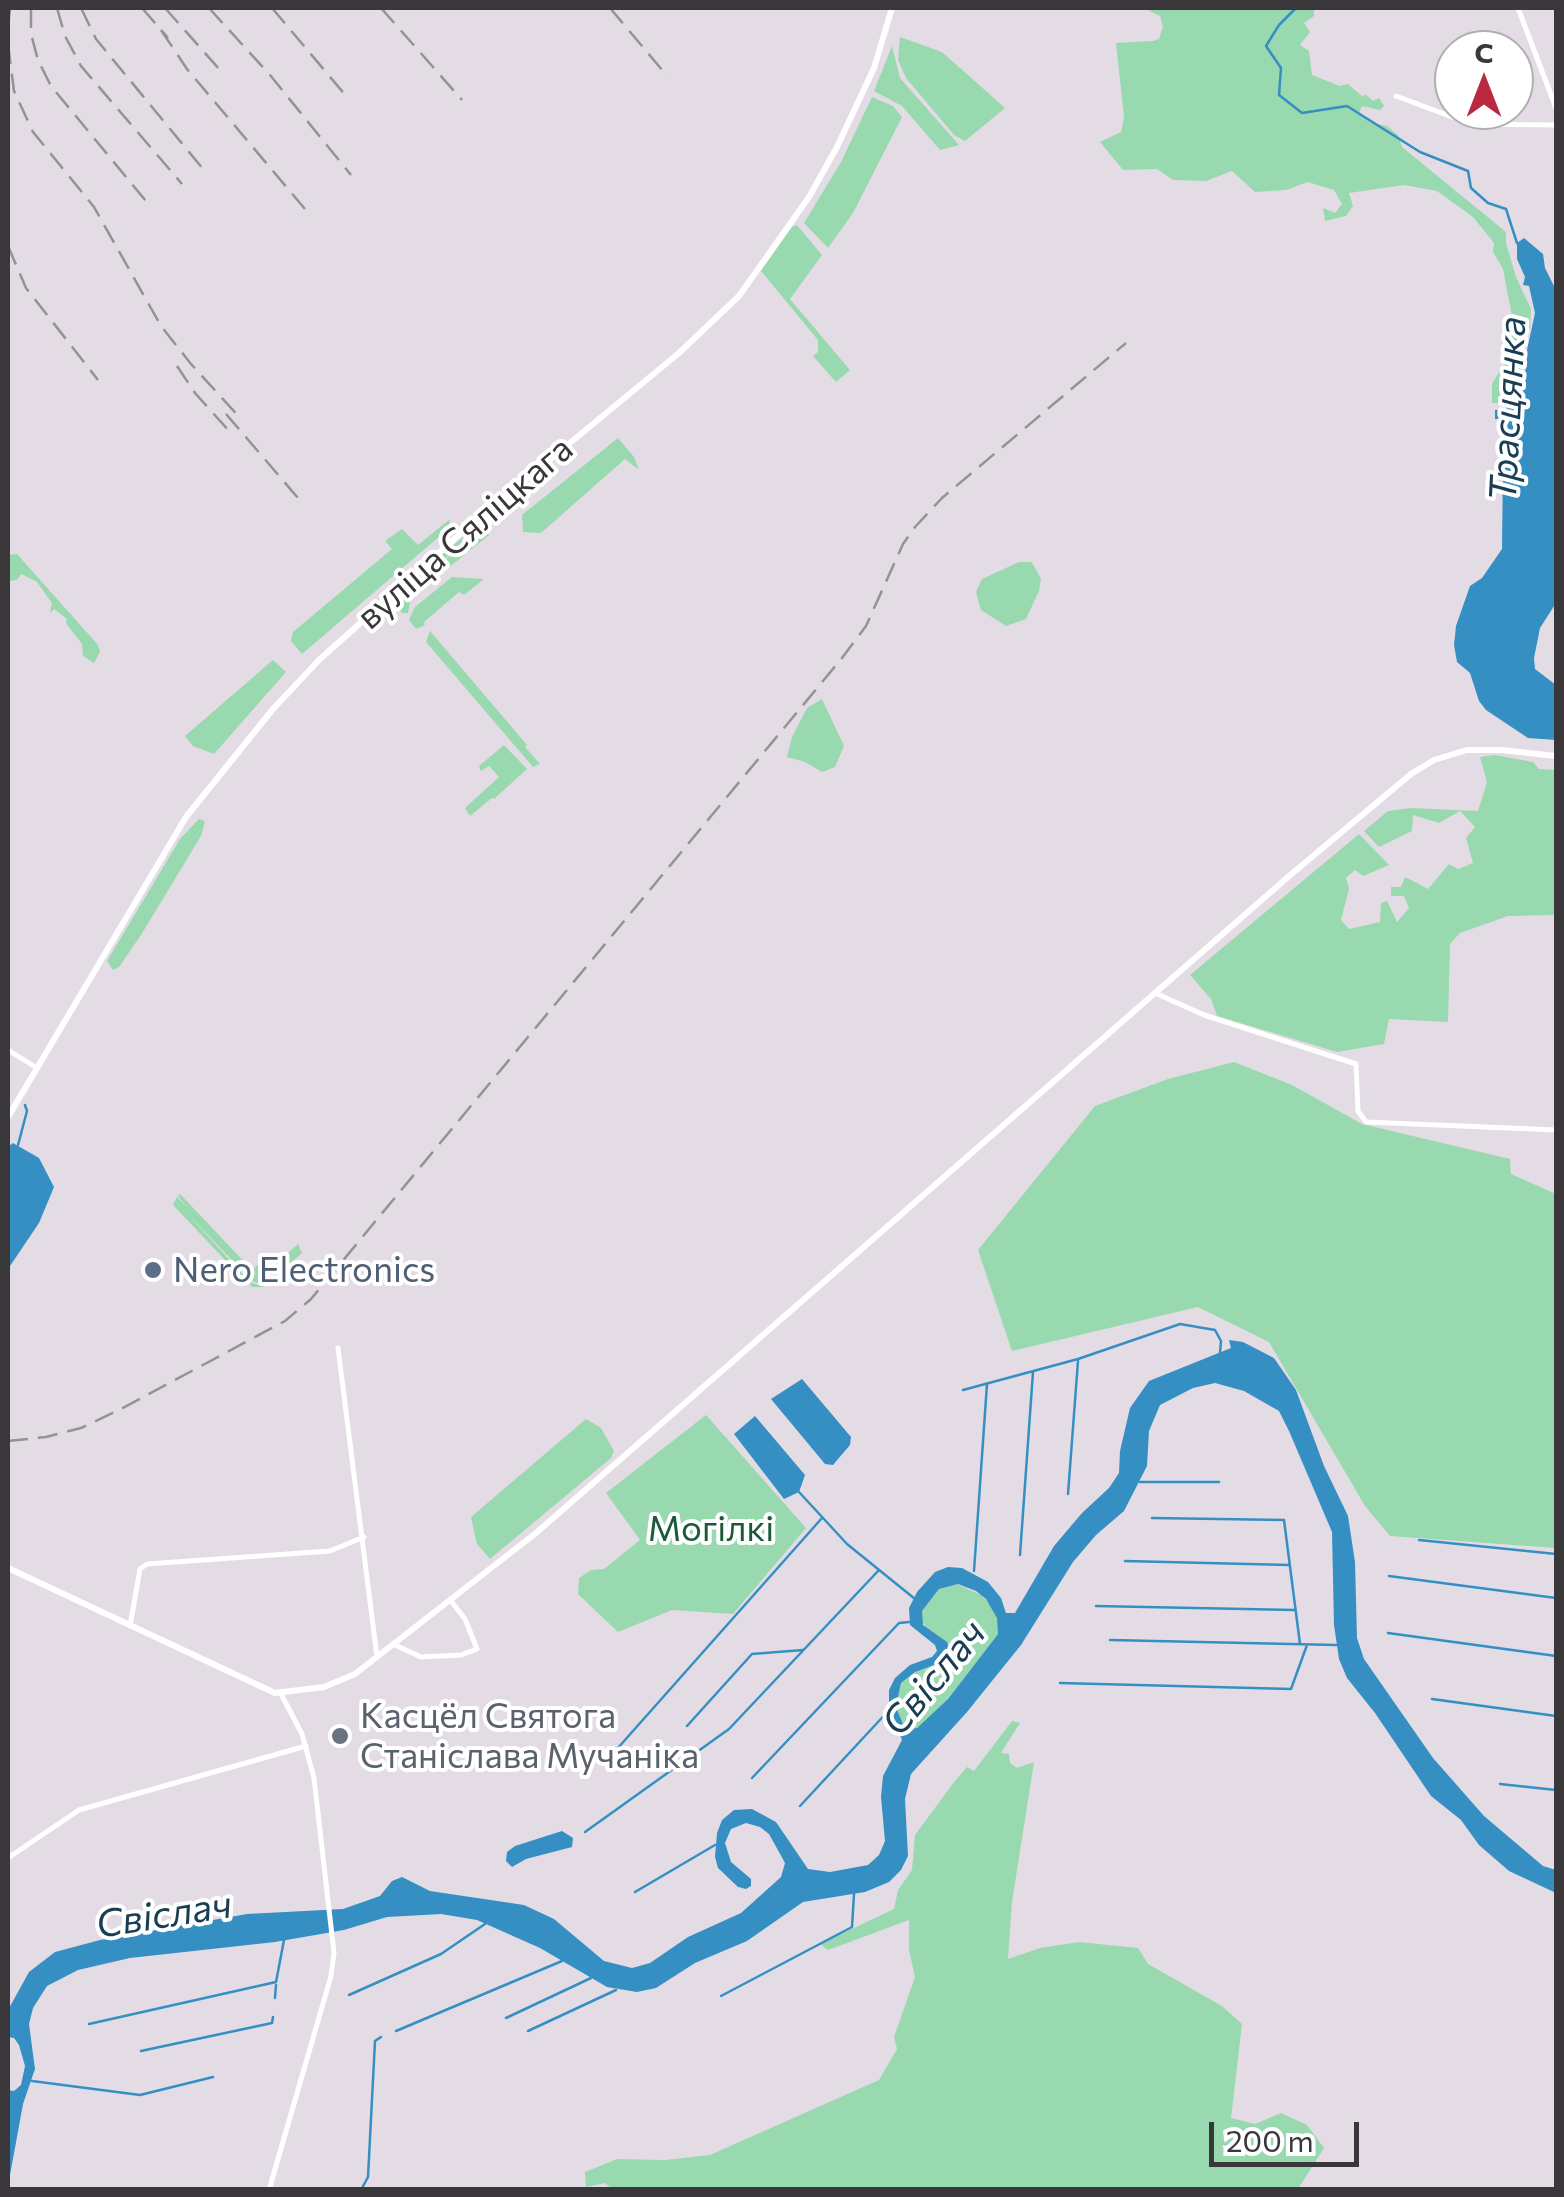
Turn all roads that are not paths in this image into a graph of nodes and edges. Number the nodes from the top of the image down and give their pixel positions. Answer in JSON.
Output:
{"nodes":[{"id":1,"x":892,"y":8,"type":"edge"},
{"id":2,"x":1518,"y":8,"type":"edge"},
{"id":3,"x":1396,"y":96,"type":"dead end"},
{"id":4,"x":1556,"y":108,"type":"edge"},
{"id":5,"x":1556,"y":124,"type":"edge"},
{"id":6,"x":1556,"y":756,"type":"edge"},
{"id":7,"x":1155,"y":993,"type":"junction"},
{"id":8,"x":8,"y":1050,"type":"edge"},
{"id":9,"x":37,"y":1068,"type":"junction"},
{"id":10,"x":8,"y":1117,"type":"edge"},
{"id":11,"x":1556,"y":1130,"type":"edge"},
{"id":12,"x":338,"y":1348,"type":"dead end"},
{"id":13,"x":364,"y":1537,"type":"junction"},
{"id":14,"x":8,"y":1568,"type":"edge"},
{"id":15,"x":450,"y":1601,"type":"junction"},
{"id":16,"x":130,"y":1626,"type":"junction"},
{"id":17,"x":396,"y":1645,"type":"junction"},
{"id":18,"x":378,"y":1658,"type":"junction"},
{"id":19,"x":281,"y":1694,"type":"junction"},
{"id":20,"x":306,"y":1746,"type":"junction"},
{"id":21,"x":8,"y":1858,"type":"edge"},
{"id":22,"x":269,"y":2190,"type":"edge"}],
"edges":[{"from":1,"to":9,"type":"main road","name":"вуліца Сяліцкага"},
{"from":2,"to":4,"type":"street"},
{"from":3,"to":5,"type":"street"},
{"from":6,"to":7,"type":"main road"},
{"from":7,"to":11,"type":"street"},
{"from":7,"to":15,"type":"main road"},
{"from":8,"to":9,"type":"street"},
{"from":9,"to":10,"type":"main road","name":"вуліца Сяліцкага"},
{"from":12,"to":13,"type":"street"},
{"from":13,"to":16,"type":"street"},
{"from":13,"to":18,"type":"street"},
{"from":14,"to":16,"type":"main road"},
{"from":15,"to":17,"type":"main road"},
{"from":15,"to":17,"type":"street"},
{"from":16,"to":19,"type":"main road"},
{"from":17,"to":18,"type":"main road"},
{"from":18,"to":19,"type":"main road"},
{"from":19,"to":20,"type":"street"},
{"from":20,"to":21,"type":"street"},
{"from":20,"to":22,"type":"street"}]}
